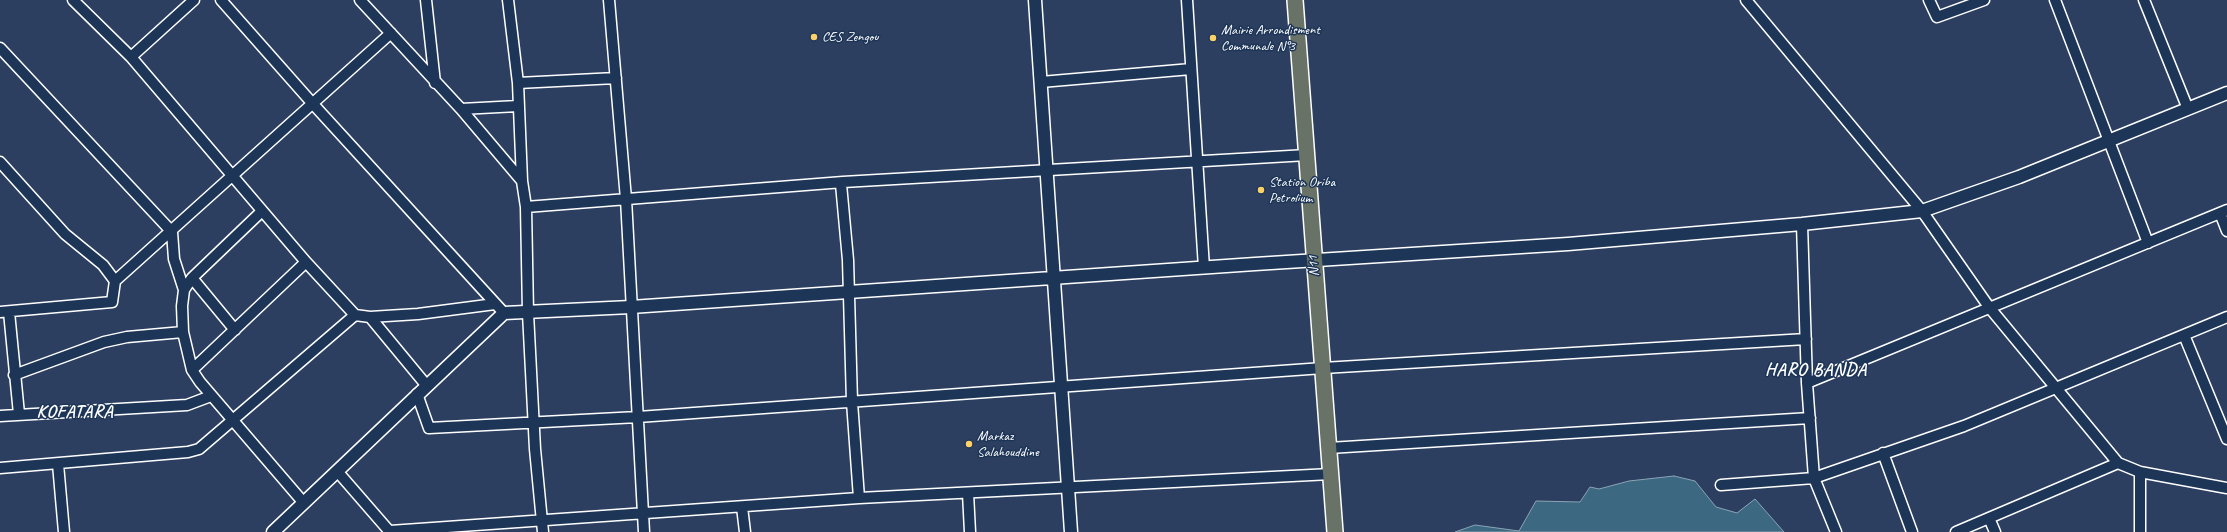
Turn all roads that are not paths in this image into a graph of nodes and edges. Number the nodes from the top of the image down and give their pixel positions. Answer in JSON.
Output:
{"nodes":[{"id":1,"x":73,"y":0,"type":"edge"},
{"id":2,"x":194,"y":0,"type":"edge"},
{"id":3,"x":220,"y":0,"type":"edge"},
{"id":4,"x":360,"y":0,"type":"edge"},
{"id":5,"x":426,"y":0,"type":"edge"},
{"id":6,"x":508,"y":0,"type":"edge"},
{"id":7,"x":609,"y":0,"type":"edge"},
{"id":8,"x":1035,"y":0,"type":"edge"},
{"id":9,"x":1187,"y":0,"type":"edge"},
{"id":10,"x":1295,"y":0,"type":"edge"},
{"id":11,"x":1746,"y":0,"type":"edge"},
{"id":12,"x":1929,"y":0,"type":"edge"},
{"id":13,"x":1984,"y":0,"type":"edge"},
{"id":14,"x":2055,"y":0,"type":"edge"},
{"id":15,"x":2144,"y":0,"type":"edge"},
{"id":16,"x":391,"y":34,"type":"junction"},
{"id":17,"x":0,"y":48,"type":"edge"},
{"id":18,"x":131,"y":57,"type":"junction"},
{"id":19,"x":1191,"y":69,"type":"junction"},
{"id":20,"x":616,"y":78,"type":"junction"},
{"id":21,"x":1041,"y":82,"type":"junction"},
{"id":22,"x":436,"y":83,"type":"junction"},
{"id":23,"x":518,"y":83,"type":"junction"},
{"id":24,"x":2227,"y":93,"type":"edge"},
{"id":25,"x":313,"y":104,"type":"junction"},
{"id":26,"x":518,"y":106,"type":"junction"},
{"id":27,"x":461,"y":109,"type":"junction"},
{"id":28,"x":2188,"y":109,"type":"junction"},
{"id":29,"x":2110,"y":140,"type":"junction"},
{"id":30,"x":1307,"y":155,"type":"junction"},
{"id":31,"x":0,"y":162,"type":"edge"},
{"id":32,"x":1197,"y":162,"type":"junction"},
{"id":33,"x":1048,"y":171,"type":"junction"},
{"id":34,"x":232,"y":177,"type":"junction"},
{"id":35,"x":522,"y":181,"type":"junction"},
{"id":36,"x":841,"y":184,"type":"junction"},
{"id":37,"x":626,"y":199,"type":"junction"},
{"id":38,"x":526,"y":207,"type":"junction"},
{"id":39,"x":1922,"y":211,"type":"junction"},
{"id":40,"x":262,"y":212,"type":"junction"},
{"id":41,"x":2223,"y":212,"type":"edge"},
{"id":42,"x":1802,"y":224,"type":"junction"},
{"id":43,"x":2227,"y":231,"type":"edge"},
{"id":44,"x":172,"y":232,"type":"junction"},
{"id":45,"x":2148,"y":243,"type":"junction"},
{"id":46,"x":306,"y":262,"type":"junction"},
{"id":47,"x":1314,"y":262,"type":"junction"},
{"id":48,"x":1204,"y":268,"type":"junction"},
{"id":49,"x":192,"y":278,"type":"junction"},
{"id":50,"x":1054,"y":278,"type":"junction"},
{"id":51,"x":115,"y":281,"type":"junction"},
{"id":52,"x":184,"y":290,"type":"junction"},
{"id":53,"x":849,"y":291,"type":"junction"},
{"id":54,"x":495,"y":304,"type":"junction"},
{"id":55,"x":631,"y":307,"type":"junction"},
{"id":56,"x":1989,"y":307,"type":"junction"},
{"id":57,"x":4,"y":312,"type":"edge"},
{"id":58,"x":504,"y":313,"type":"junction"},
{"id":59,"x":528,"y":313,"type":"junction"},
{"id":60,"x":355,"y":315,"type":"junction"},
{"id":61,"x":370,"y":317,"type":"junction"},
{"id":62,"x":2227,"y":317,"type":"edge"},
{"id":63,"x":235,"y":330,"type":"junction"},
{"id":64,"x":183,"y":332,"type":"junction"},
{"id":65,"x":2184,"y":335,"type":"junction"},
{"id":66,"x":1806,"y":339,"type":"junction"},
{"id":67,"x":1323,"y":368,"type":"junction"},
{"id":68,"x":192,"y":370,"type":"junction"},
{"id":69,"x":14,"y":375,"type":"junction"},
{"id":70,"x":1807,"y":383,"type":"junction"},
{"id":71,"x":427,"y":386,"type":"junction"},
{"id":72,"x":1062,"y":388,"type":"junction"},
{"id":73,"x":2056,"y":388,"type":"junction"},
{"id":74,"x":417,"y":394,"type":"junction"},
{"id":75,"x":211,"y":396,"type":"junction"},
{"id":76,"x":852,"y":402,"type":"junction"},
{"id":77,"x":19,"y":414,"type":"junction"},
{"id":78,"x":0,"y":416,"type":"edge"},
{"id":79,"x":638,"y":417,"type":"junction"},
{"id":80,"x":1810,"y":418,"type":"junction"},
{"id":81,"x":234,"y":420,"type":"junction"},
{"id":82,"x":535,"y":421,"type":"junction"},
{"id":83,"x":2225,"y":424,"type":"edge"},
{"id":84,"x":2227,"y":439,"type":"edge"},
{"id":85,"x":1329,"y":448,"type":"junction"},
{"id":86,"x":1883,"y":453,"type":"junction"},
{"id":87,"x":2118,"y":463,"type":"junction"},
{"id":88,"x":58,"y":464,"type":"junction"},
{"id":89,"x":0,"y":468,"type":"edge"},
{"id":90,"x":337,"y":471,"type":"junction"},
{"id":91,"x":2140,"y":472,"type":"junction"},
{"id":92,"x":1331,"y":474,"type":"junction"},
{"id":93,"x":1814,"y":478,"type":"junction"},
{"id":94,"x":1721,"y":485,"type":"dead end"},
{"id":95,"x":1069,"y":487,"type":"junction"},
{"id":96,"x":2227,"y":488,"type":"edge"},
{"id":97,"x":968,"y":493,"type":"junction"},
{"id":98,"x":859,"y":498,"type":"junction"},
{"id":99,"x":303,"y":502,"type":"junction"},
{"id":100,"x":742,"y":507,"type":"junction"},
{"id":101,"x":643,"y":514,"type":"junction"},
{"id":102,"x":1989,"y":518,"type":"junction"},
{"id":103,"x":543,"y":527,"type":"edge"},
{"id":104,"x":470,"y":529,"type":"edge"},
{"id":105,"x":64,"y":532,"type":"edge"},
{"id":106,"x":273,"y":532,"type":"edge"},
{"id":107,"x":390,"y":532,"type":"edge"},
{"id":108,"x":644,"y":532,"type":"edge"},
{"id":109,"x":745,"y":532,"type":"edge"},
{"id":110,"x":970,"y":532,"type":"edge"},
{"id":111,"x":1071,"y":532,"type":"edge"},
{"id":112,"x":1336,"y":532,"type":"edge"},
{"id":113,"x":1836,"y":532,"type":"edge"},
{"id":114,"x":1912,"y":532,"type":"edge"},
{"id":115,"x":1956,"y":532,"type":"edge"},
{"id":116,"x":1995,"y":532,"type":"edge"},
{"id":117,"x":2140,"y":532,"type":"edge"}],
"edges":[{"from":1,"to":18,"type":"street"},
{"from":2,"to":18,"type":"street"},
{"from":3,"to":25,"type":"street"},
{"from":4,"to":16,"type":"street"},
{"from":5,"to":22,"type":"street"},
{"from":6,"to":23,"type":"street"},
{"from":7,"to":20,"type":"street"},
{"from":8,"to":21,"type":"street"},
{"from":9,"to":19,"type":"street"},
{"from":10,"to":30,"type":"main road","name":"N11"},
{"from":11,"to":39,"type":"street"},
{"from":12,"to":13,"type":"street"},
{"from":14,"to":29,"type":"street"},
{"from":15,"to":28,"type":"street"},
{"from":16,"to":22,"type":"street"},
{"from":16,"to":25,"type":"street"},
{"from":17,"to":44,"type":"street"},
{"from":18,"to":34,"type":"street"},
{"from":19,"to":21,"type":"street"},
{"from":19,"to":32,"type":"street"},
{"from":20,"to":23,"type":"street"},
{"from":20,"to":37,"type":"street"},
{"from":21,"to":33,"type":"street"},
{"from":22,"to":27,"type":"street"},
{"from":23,"to":26,"type":"street"},
{"from":24,"to":28,"type":"street"},
{"from":25,"to":34,"type":"street"},
{"from":25,"to":54,"type":"street"},
{"from":26,"to":27,"type":"street"},
{"from":26,"to":35,"type":"street"},
{"from":27,"to":35,"type":"street"},
{"from":28,"to":29,"type":"street"},
{"from":29,"to":39,"type":"street"},
{"from":29,"to":45,"type":"street"},
{"from":30,"to":32,"type":"street"},
{"from":30,"to":47,"type":"main road","name":"N11"},
{"from":31,"to":51,"type":"street"},
{"from":32,"to":33,"type":"street"},
{"from":32,"to":48,"type":"street"},
{"from":33,"to":36,"type":"street"},
{"from":33,"to":50,"type":"street"},
{"from":34,"to":40,"type":"street"},
{"from":34,"to":44,"type":"street"},
{"from":35,"to":38,"type":"street"},
{"from":36,"to":37,"type":"street"},
{"from":36,"to":53,"type":"street"},
{"from":37,"to":38,"type":"street"},
{"from":37,"to":55,"type":"street"},
{"from":38,"to":59,"type":"street"},
{"from":39,"to":42,"type":"street"},
{"from":39,"to":56,"type":"street"},
{"from":40,"to":46,"type":"street"},
{"from":40,"to":49,"type":"street"},
{"from":41,"to":43,"type":"street"},
{"from":41,"to":45,"type":"street"},
{"from":42,"to":47,"type":"street"},
{"from":42,"to":66,"type":"street"},
{"from":44,"to":51,"type":"street"},
{"from":44,"to":52,"type":"street"},
{"from":45,"to":56,"type":"street"},
{"from":46,"to":60,"type":"street"},
{"from":46,"to":63,"type":"street"},
{"from":47,"to":48,"type":"street"},
{"from":47,"to":67,"type":"main road","name":"N11"},
{"from":48,"to":50,"type":"street"},
{"from":49,"to":52,"type":"street"},
{"from":49,"to":63,"type":"street"},
{"from":50,"to":53,"type":"street"},
{"from":50,"to":72,"type":"street"},
{"from":51,"to":57,"type":"street"},
{"from":52,"to":64,"type":"street"},
{"from":53,"to":55,"type":"street"},
{"from":53,"to":76,"type":"street"},
{"from":54,"to":58,"type":"street"},
{"from":54,"to":61,"type":"street"},
{"from":55,"to":59,"type":"street"},
{"from":55,"to":79,"type":"street"},
{"from":56,"to":70,"type":"street"},
{"from":56,"to":73,"type":"street"},
{"from":57,"to":69,"type":"street"},
{"from":58,"to":59,"type":"street"},
{"from":58,"to":71,"type":"street"},
{"from":59,"to":82,"type":"street"},
{"from":60,"to":61,"type":"street"},
{"from":60,"to":81,"type":"street"},
{"from":61,"to":71,"type":"street"},
{"from":62,"to":65,"type":"street"},
{"from":63,"to":68,"type":"street"},
{"from":64,"to":68,"type":"street"},
{"from":64,"to":69,"type":"street"},
{"from":65,"to":73,"type":"street"},
{"from":65,"to":83,"type":"street"},
{"from":66,"to":67,"type":"street"},
{"from":66,"to":70,"type":"street"},
{"from":67,"to":72,"type":"street"},
{"from":67,"to":85,"type":"main road","name":"N11"},
{"from":68,"to":75,"type":"street"},
{"from":69,"to":77,"type":"street"},
{"from":70,"to":80,"type":"street"},
{"from":71,"to":74,"type":"street"},
{"from":72,"to":76,"type":"street"},
{"from":72,"to":95,"type":"street"},
{"from":73,"to":86,"type":"street"},
{"from":73,"to":87,"type":"street"},
{"from":74,"to":82,"type":"street"},
{"from":74,"to":90,"type":"street"},
{"from":75,"to":77,"type":"street"},
{"from":75,"to":81,"type":"street"},
{"from":76,"to":79,"type":"street"},
{"from":76,"to":98,"type":"street"},
{"from":77,"to":78,"type":"street"},
{"from":79,"to":82,"type":"street"},
{"from":79,"to":101,"type":"street"},
{"from":80,"to":85,"type":"street"},
{"from":80,"to":93,"type":"street"},
{"from":81,"to":88,"type":"street"},
{"from":81,"to":99,"type":"street"},
{"from":82,"to":103,"type":"street"},
{"from":83,"to":84,"type":"street"},
{"from":85,"to":92,"type":"main road","name":"N11"},
{"from":86,"to":93,"type":"street"},
{"from":86,"to":114,"type":"street"},
{"from":87,"to":91,"type":"street"},
{"from":87,"to":102,"type":"street"},
{"from":88,"to":89,"type":"street"},
{"from":88,"to":105,"type":"street"},
{"from":90,"to":99,"type":"street"},
{"from":90,"to":107,"type":"street"},
{"from":91,"to":96,"type":"street"},
{"from":91,"to":117,"type":"street"},
{"from":92,"to":95,"type":"street"},
{"from":92,"to":112,"type":"main road","name":"N11"},
{"from":93,"to":94,"type":"street"},
{"from":93,"to":113,"type":"street"},
{"from":95,"to":97,"type":"street"},
{"from":95,"to":111,"type":"street"},
{"from":97,"to":98,"type":"street"},
{"from":97,"to":110,"type":"street"},
{"from":98,"to":100,"type":"street"},
{"from":99,"to":106,"type":"street"},
{"from":100,"to":101,"type":"street"},
{"from":100,"to":109,"type":"street"},
{"from":101,"to":103,"type":"street"},
{"from":101,"to":108,"type":"street"},
{"from":102,"to":115,"type":"street"},
{"from":102,"to":116,"type":"street"},
{"from":103,"to":104,"type":"street"},
{"from":104,"to":107,"type":"street"}]}
